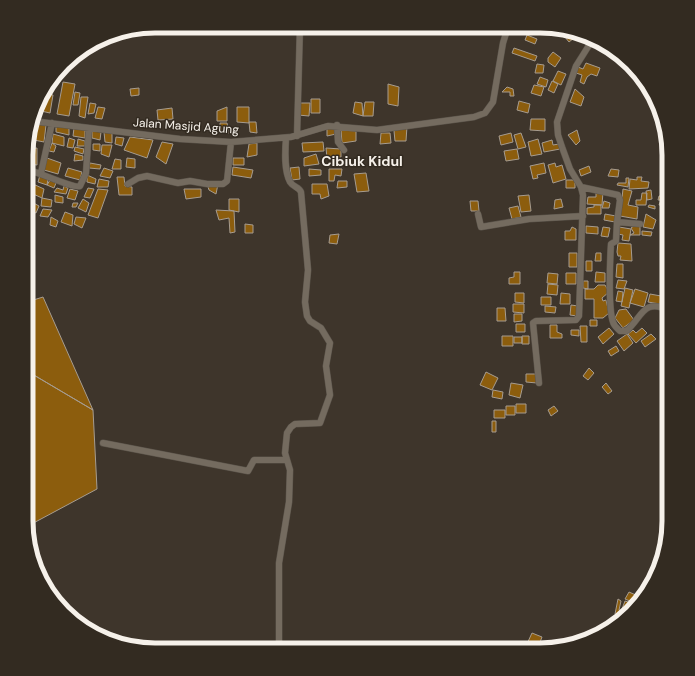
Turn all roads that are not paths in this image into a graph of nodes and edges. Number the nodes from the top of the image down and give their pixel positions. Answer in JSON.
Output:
{"nodes":[{"id":1,"x":300,"y":33,"type":"edge"},
{"id":2,"x":506,"y":33,"type":"edge"},
{"id":3,"x":590,"y":44,"type":"edge"},
{"id":4,"x":37,"y":122,"type":"edge"},
{"id":5,"x":52,"y":123,"type":"junction"},
{"id":6,"x":338,"y":125,"type":"junction"},
{"id":7,"x":89,"y":128,"type":"junction"},
{"id":8,"x":297,"y":136,"type":"junction"},
{"id":9,"x":286,"y":138,"type":"junction"},
{"id":10,"x":231,"y":142,"type":"junction"},
{"id":11,"x":344,"y":150,"type":"dead end"},
{"id":12,"x":33,"y":171,"type":"edge"},
{"id":13,"x":41,"y":173,"type":"junction"},
{"id":14,"x":128,"y":184,"type":"dead end"},
{"id":15,"x":581,"y":186,"type":"junction"},
{"id":16,"x":478,"y":214,"type":"dead end"},
{"id":17,"x":583,"y":216,"type":"junction"},
{"id":18,"x":617,"y":222,"type":"junction"},
{"id":19,"x":640,"y":224,"type":"dead end"},
{"id":20,"x":662,"y":309,"type":"edge"},
{"id":21,"x":539,"y":383,"type":"dead end"},
{"id":22,"x":103,"y":443,"type":"dead end"},
{"id":23,"x":287,"y":460,"type":"junction"},
{"id":24,"x":279,"y":643,"type":"edge"}],
"edges":[{"from":1,"to":8,"type":"street"},
{"from":2,"to":6,"type":"street","name":"Jalan Masjid Agung"},
{"from":3,"to":15,"type":"street"},
{"from":4,"to":5,"type":"street","name":"Jalan Masjid Agung"},
{"from":5,"to":7,"type":"street","name":"Jalan Masjid Agung"},
{"from":5,"to":13,"type":"street"},
{"from":6,"to":8,"type":"street","name":"Jalan Masjid Agung"},
{"from":6,"to":11,"type":"street"},
{"from":7,"to":10,"type":"street","name":"Jalan Masjid Agung"},
{"from":7,"to":13,"type":"street"},
{"from":8,"to":9,"type":"street","name":"Jalan Masjid Agung"},
{"from":9,"to":10,"type":"street","name":"Jalan Masjid Agung"},
{"from":9,"to":23,"type":"street"},
{"from":10,"to":14,"type":"street"},
{"from":12,"to":13,"type":"street"},
{"from":15,"to":17,"type":"street"},
{"from":15,"to":18,"type":"street"},
{"from":16,"to":17,"type":"street"},
{"from":17,"to":21,"type":"street"},
{"from":18,"to":19,"type":"street"},
{"from":18,"to":20,"type":"street"},
{"from":22,"to":23,"type":"street"},
{"from":23,"to":24,"type":"street"}]}
